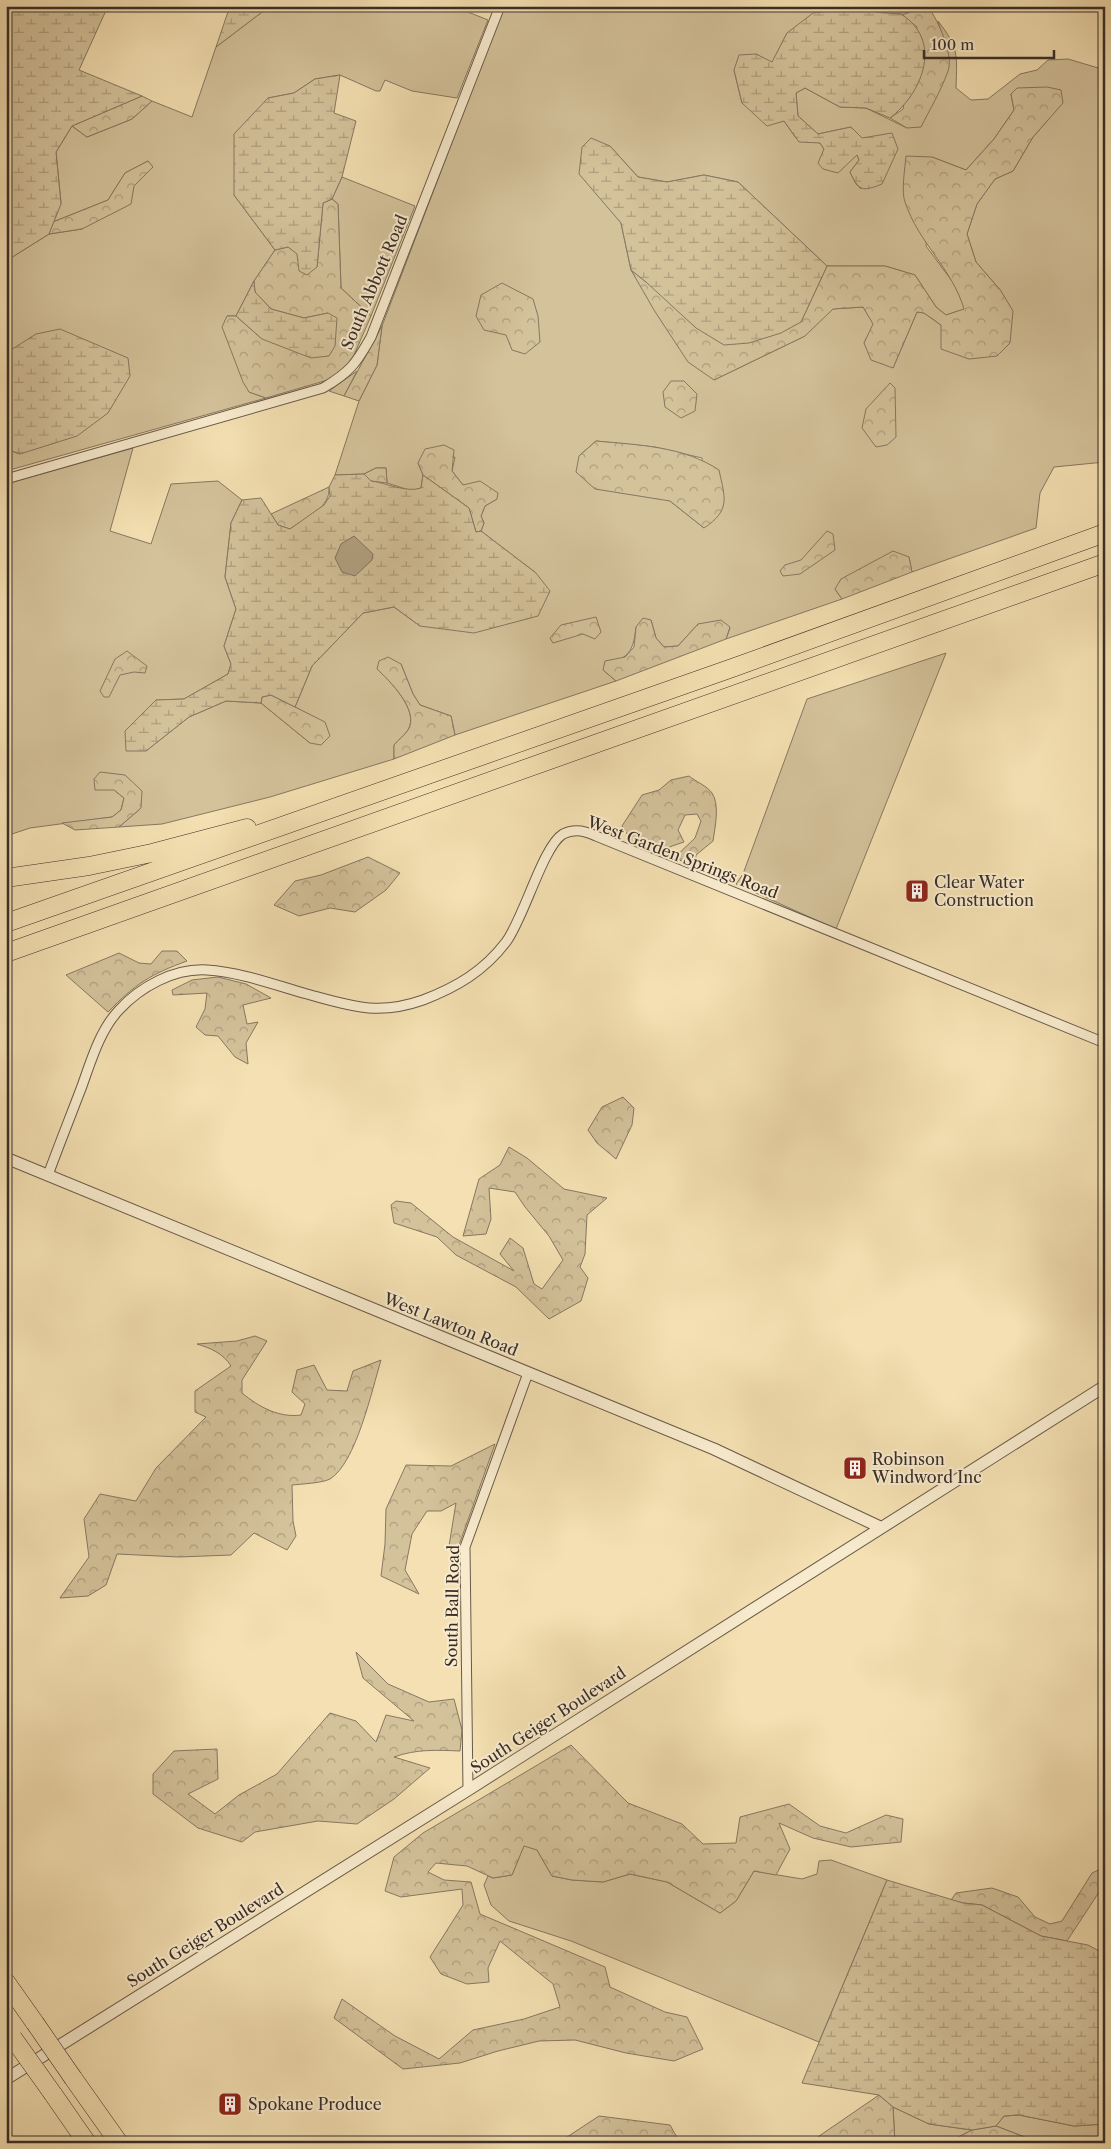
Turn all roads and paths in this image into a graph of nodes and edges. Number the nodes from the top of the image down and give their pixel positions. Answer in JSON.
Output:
{"nodes":[{"id":1,"x":500,"y":6,"type":"edge"},
{"id":2,"x":6,"y":479,"type":"edge"},
{"id":3,"x":1105,"y":533,"type":"edge"},
{"id":4,"x":1105,"y":563,"type":"edge"},
{"id":5,"x":305,"y":819,"type":"junction"},
{"id":6,"x":6,"y":878,"type":"edge"},
{"id":7,"x":6,"y":923,"type":"edge"},
{"id":8,"x":6,"y":953,"type":"edge"},
{"id":9,"x":1105,"y":1043,"type":"edge"},
{"id":10,"x":6,"y":1158,"type":"edge"},
{"id":11,"x":48,"y":1175,"type":"junction"},
{"id":12,"x":528,"y":1373,"type":"junction"},
{"id":13,"x":1105,"y":1386,"type":"edge"},
{"id":14,"x":880,"y":1527,"type":"junction"},
{"id":15,"x":468,"y":1790,"type":"junction"},
{"id":16,"x":6,"y":1982,"type":"edge"},
{"id":17,"x":10,"y":2033,"type":"edge"},
{"id":18,"x":6,"y":2079,"type":"edge"},
{"id":19,"x":85,"y":2141,"type":"edge"},
{"id":20,"x":119,"y":2143,"type":"edge"}],
"edges":[{"from":1,"to":2,"type":"street","name":"South Abbott Road"},
{"from":3,"to":5,"type":"highway"},
{"from":4,"to":8,"type":"highway"},
{"from":5,"to":6,"type":"highway"},
{"from":5,"to":7,"type":"highway"},
{"from":9,"to":11,"type":"street","name":"West Garden Springs Road"},
{"from":10,"to":11,"type":"street","name":"West Lawton Road"},
{"from":11,"to":12,"type":"street","name":"West Lawton Road"},
{"from":12,"to":14,"type":"street","name":"West Lawton Road"},
{"from":12,"to":15,"type":"street","name":"South Ball Road"},
{"from":13,"to":14,"type":"street","name":"South Geiger Boulevard"},
{"from":14,"to":15,"type":"street","name":"South Geiger Boulevard"},
{"from":15,"to":18,"type":"street","name":"South Geiger Boulevard"},
{"from":16,"to":20,"type":"highway","bridge":true},
{"from":17,"to":19,"type":"highway","bridge":true}]}
